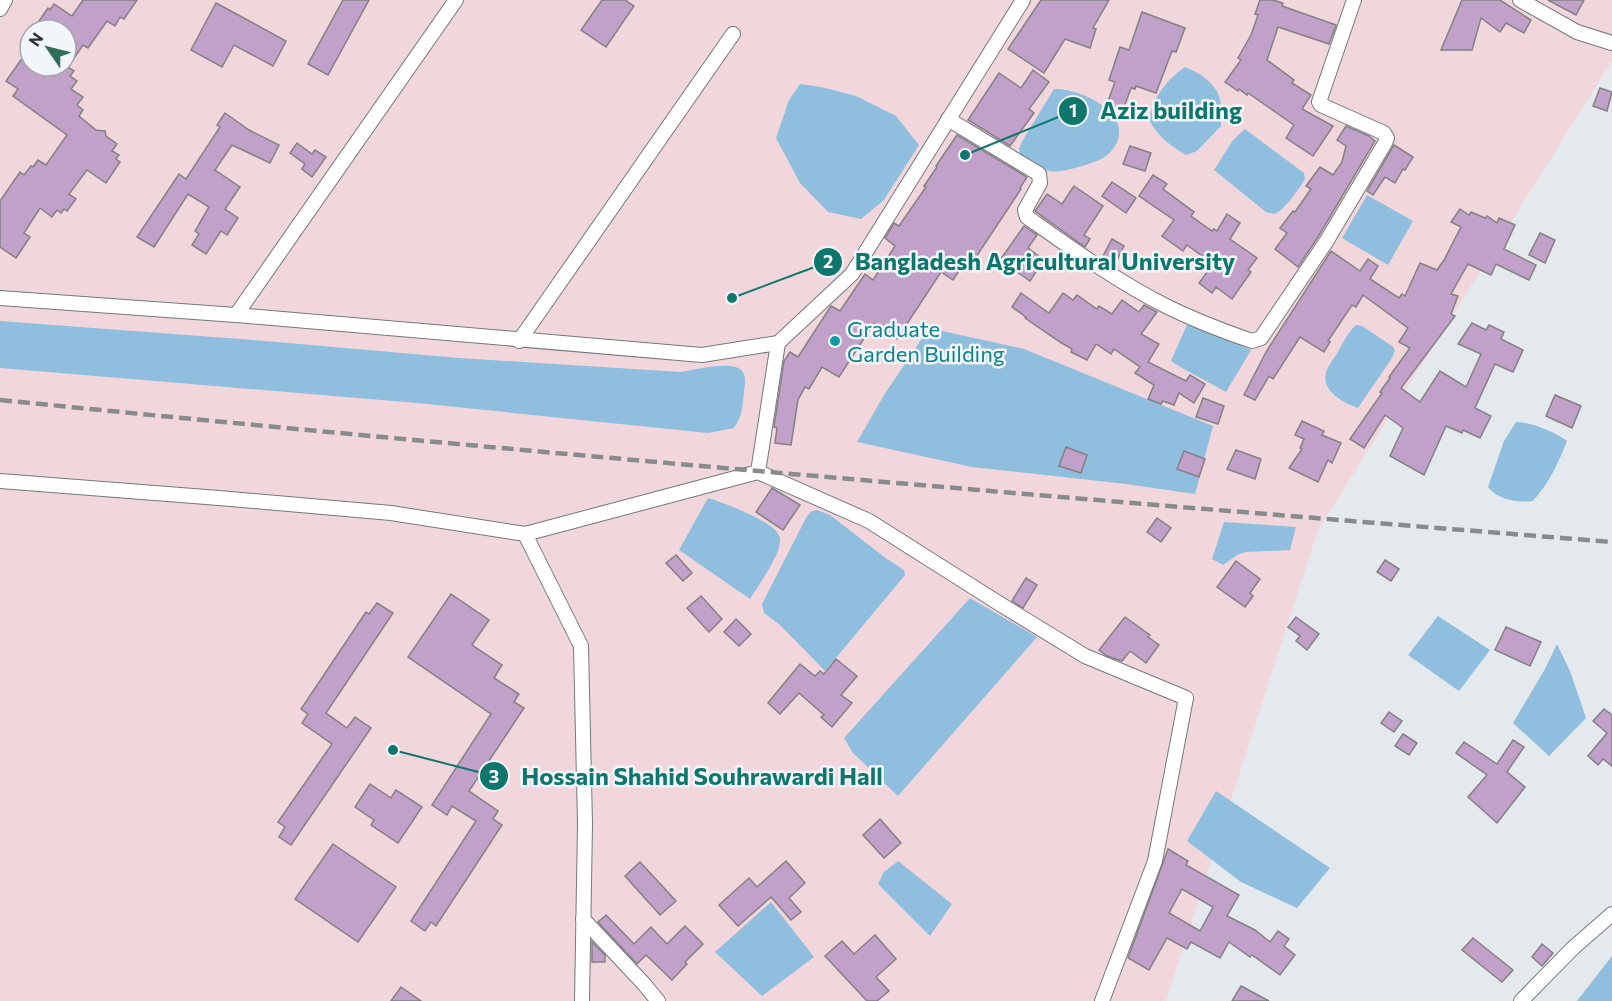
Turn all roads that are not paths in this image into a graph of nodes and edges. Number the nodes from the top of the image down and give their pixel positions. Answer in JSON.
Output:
{"nodes":[{"id":1,"x":5,"y":0,"type":"edge"},
{"id":2,"x":456,"y":0,"type":"edge"},
{"id":3,"x":1023,"y":0,"type":"edge"},
{"id":4,"x":1354,"y":0,"type":"edge"},
{"id":5,"x":1520,"y":0,"type":"edge"},
{"id":6,"x":0,"y":9,"type":"edge"},
{"id":7,"x":733,"y":34,"type":"dead end"},
{"id":8,"x":1612,"y":43,"type":"edge"},
{"id":9,"x":948,"y":119,"type":"junction"},
{"id":10,"x":0,"y":298,"type":"edge"},
{"id":11,"x":236,"y":315,"type":"junction"},
{"id":12,"x":519,"y":341,"type":"junction"},
{"id":13,"x":778,"y":343,"type":"junction"},
{"id":14,"x":758,"y":472,"type":"junction"},
{"id":15,"x":0,"y":480,"type":"edge"},
{"id":16,"x":525,"y":534,"type":"junction"},
{"id":17,"x":1612,"y":914,"type":"edge"},
{"id":18,"x":583,"y":919,"type":"junction"},
{"id":19,"x":582,"y":1001,"type":"edge"},
{"id":20,"x":658,"y":1001,"type":"edge"},
{"id":21,"x":1102,"y":1001,"type":"edge"},
{"id":22,"x":1521,"y":1001,"type":"edge"}],
"edges":[{"from":1,"to":6,"type":"street"},
{"from":2,"to":11,"type":"street"},
{"from":3,"to":9,"type":"street"},
{"from":4,"to":9,"type":"street"},
{"from":5,"to":8,"type":"street"},
{"from":7,"to":12,"type":"street"},
{"from":9,"to":13,"type":"street"},
{"from":10,"to":11,"type":"street"},
{"from":11,"to":12,"type":"street"},
{"from":12,"to":13,"type":"street"},
{"from":13,"to":14,"type":"street"},
{"from":14,"to":16,"type":"street"},
{"from":14,"to":21,"type":"street"},
{"from":15,"to":16,"type":"street"},
{"from":16,"to":18,"type":"street"},
{"from":17,"to":22,"type":"street"},
{"from":18,"to":19,"type":"street"},
{"from":18,"to":20,"type":"street"}]}
